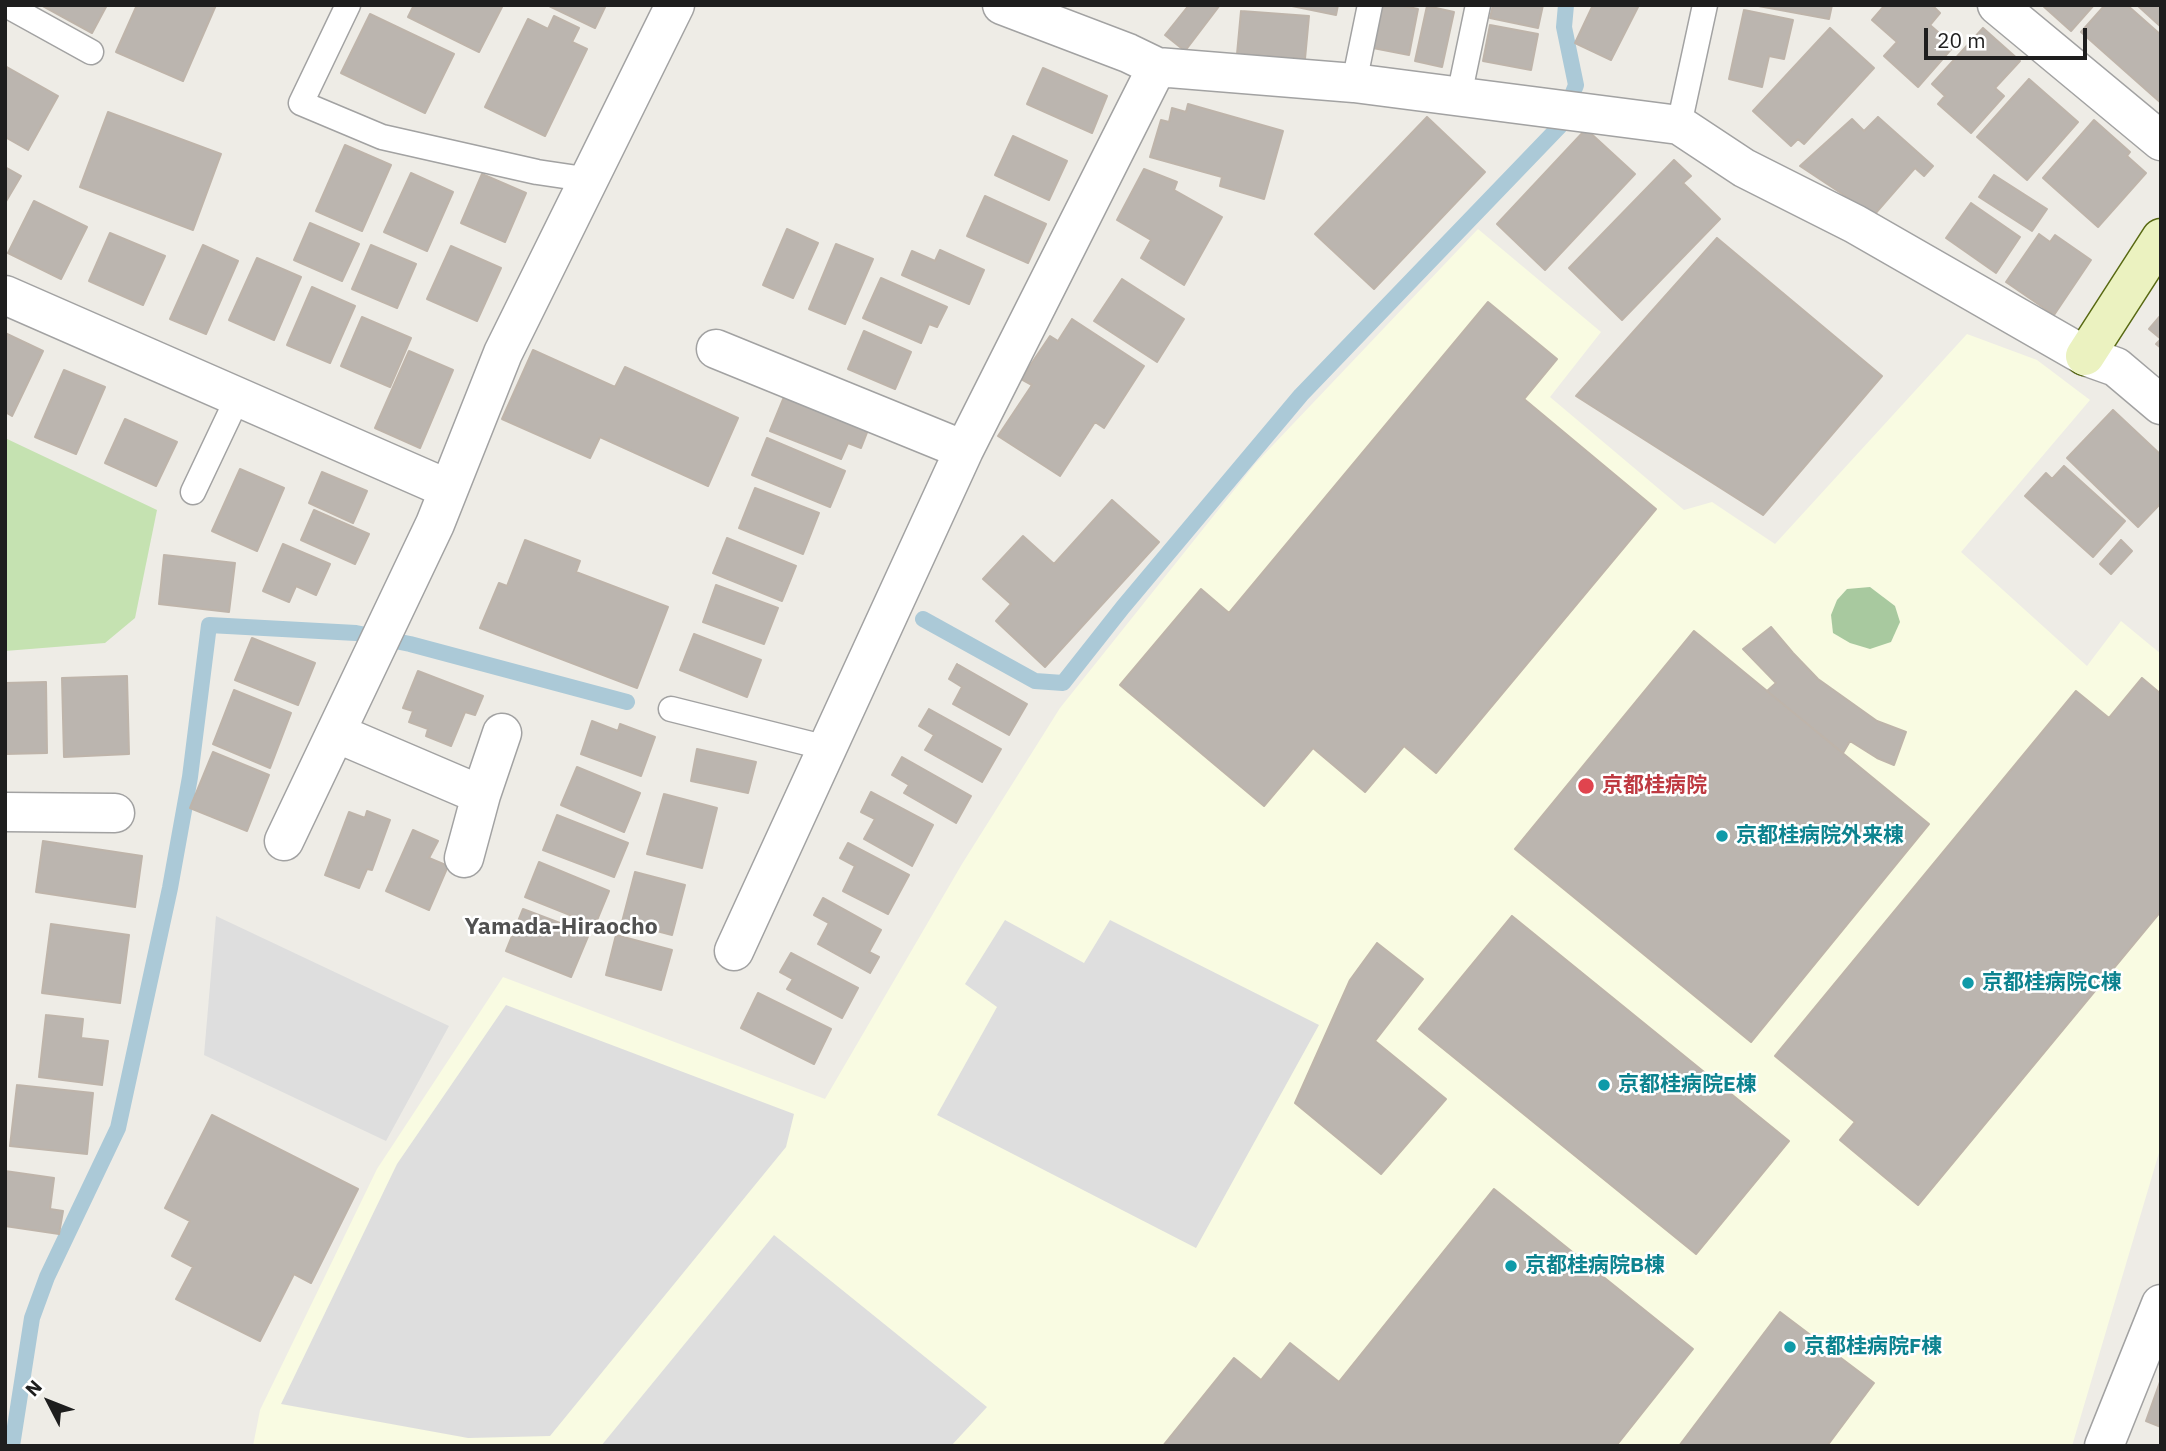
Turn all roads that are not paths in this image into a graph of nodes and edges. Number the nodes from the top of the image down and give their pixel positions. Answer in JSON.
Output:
{"nodes":[{"id":1,"x":6,"y":5,"type":"edge"},
{"id":2,"x":348,"y":5,"type":"edge"},
{"id":3,"x":675,"y":5,"type":"edge"},
{"id":4,"x":1002,"y":5,"type":"edge"},
{"id":5,"x":1370,"y":5,"type":"edge"},
{"id":6,"x":1478,"y":5,"type":"edge"},
{"id":7,"x":1705,"y":5,"type":"edge"},
{"id":8,"x":1997,"y":5,"type":"edge"},
{"id":9,"x":91,"y":52,"type":"dead end"},
{"id":10,"x":1157,"y":67,"type":"junction"},
{"id":11,"x":1354,"y":83,"type":"junction"},
{"id":12,"x":1459,"y":96,"type":"junction"},
{"id":13,"x":1679,"y":125,"type":"junction"},
{"id":14,"x":2161,"y":141,"type":"edge"},
{"id":15,"x":590,"y":180,"type":"junction"},
{"id":16,"x":2161,"y":238,"type":"edge"},
{"id":17,"x":5,"y":295,"type":"edge"},
{"id":18,"x":716,"y":349,"type":"dead end"},
{"id":19,"x":2085,"y":356,"type":"junction"},
{"id":20,"x":238,"y":397,"type":"junction"},
{"id":21,"x":2161,"y":405,"type":"edge"},
{"id":22,"x":964,"y":450,"type":"junction"},
{"id":23,"x":449,"y":489,"type":"junction"},
{"id":24,"x":193,"y":492,"type":"dead end"},
{"id":25,"x":671,"y":709,"type":"dead end"},
{"id":26,"x":335,"y":733,"type":"junction"},
{"id":27,"x":502,"y":733,"type":"dead end"},
{"id":28,"x":827,"y":748,"type":"junction"},
{"id":29,"x":481,"y":795,"type":"junction"},
{"id":30,"x":5,"y":811,"type":"edge"},
{"id":31,"x":115,"y":813,"type":"dead end"},
{"id":32,"x":285,"y":841,"type":"dead end"},
{"id":33,"x":464,"y":858,"type":"dead end"},
{"id":34,"x":734,"y":951,"type":"dead end"},
{"id":35,"x":2161,"y":1304,"type":"edge"},
{"id":36,"x":2104,"y":1446,"type":"edge"}],
"edges":[{"from":1,"to":9,"type":"lane"},
{"from":2,"to":15,"type":"lane"},
{"from":3,"to":15,"type":"street"},
{"from":4,"to":10,"type":"street"},
{"from":5,"to":11,"type":"lane"},
{"from":6,"to":12,"type":"lane"},
{"from":7,"to":13,"type":"lane"},
{"from":8,"to":14,"type":"street"},
{"from":10,"to":11,"type":"street"},
{"from":10,"to":22,"type":"street"},
{"from":11,"to":12,"type":"street"},
{"from":12,"to":13,"type":"street"},
{"from":13,"to":19,"type":"street"},
{"from":15,"to":23,"type":"street"},
{"from":16,"to":19,"type":"street"},
{"from":17,"to":20,"type":"street"},
{"from":18,"to":22,"type":"street"},
{"from":19,"to":21,"type":"street"},
{"from":20,"to":23,"type":"street"},
{"from":20,"to":24,"type":"lane"},
{"from":22,"to":28,"type":"street"},
{"from":23,"to":26,"type":"street"},
{"from":25,"to":28,"type":"lane"},
{"from":26,"to":29,"type":"street"},
{"from":26,"to":32,"type":"street"},
{"from":27,"to":29,"type":"street"},
{"from":28,"to":34,"type":"street"},
{"from":29,"to":33,"type":"street"},
{"from":30,"to":31,"type":"street"},
{"from":35,"to":36,"type":"street"}]}
